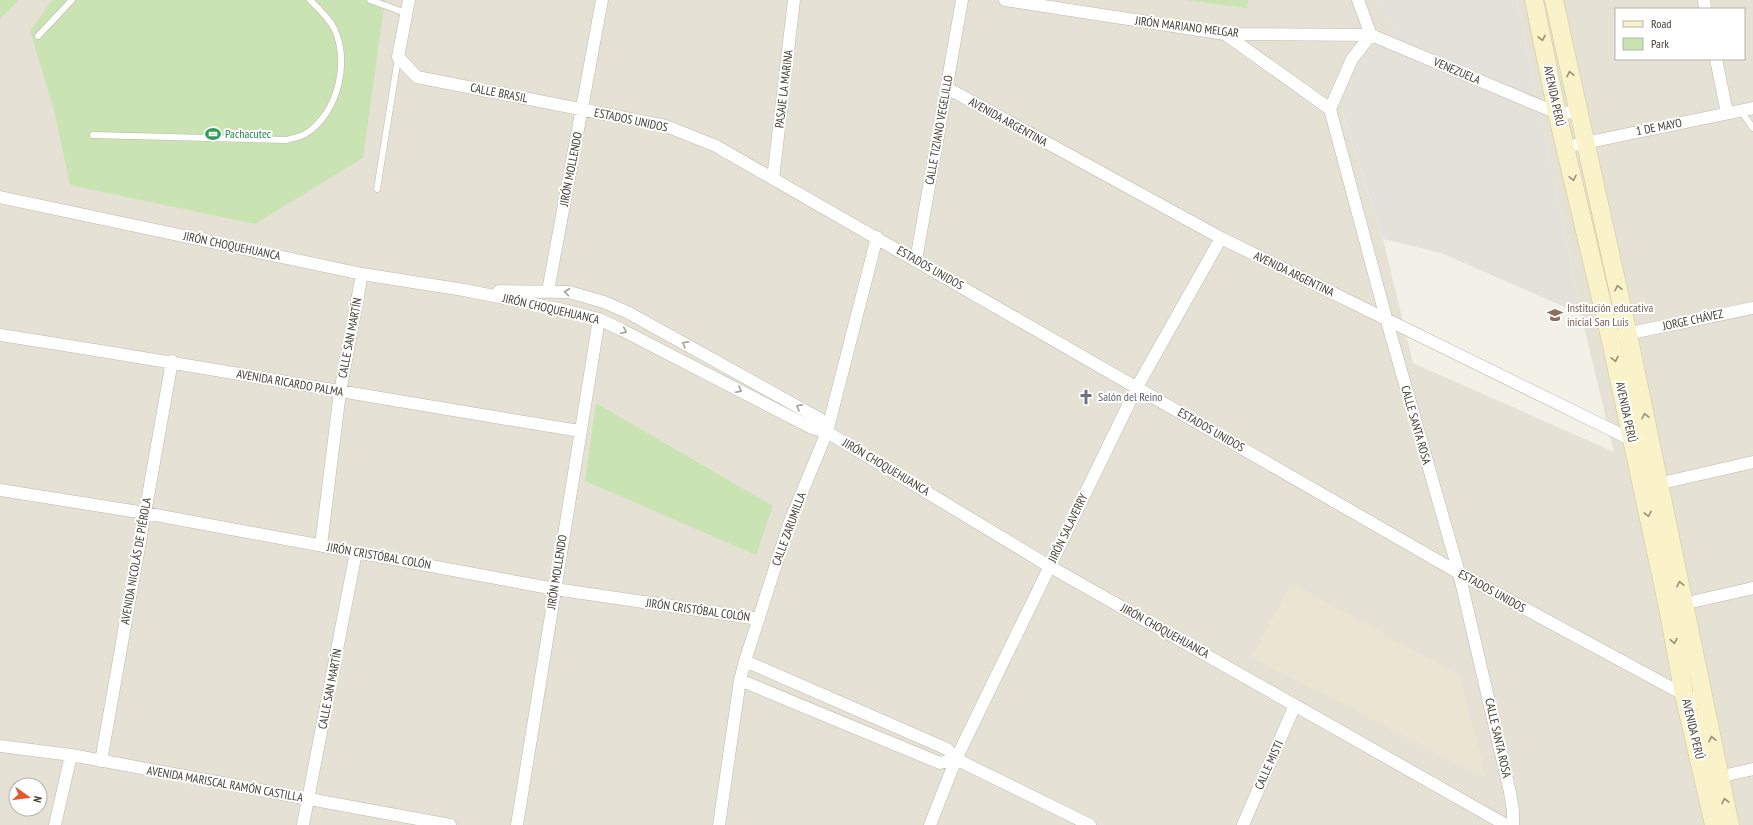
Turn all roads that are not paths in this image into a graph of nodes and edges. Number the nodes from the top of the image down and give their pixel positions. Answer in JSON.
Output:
{"nodes":[{"id":1,"x":72,"y":0,"type":"edge"},
{"id":2,"x":310,"y":0,"type":"edge"},
{"id":3,"x":370,"y":0,"type":"edge"},
{"id":4,"x":409,"y":0,"type":"edge"},
{"id":5,"x":602,"y":0,"type":"edge"},
{"id":6,"x":794,"y":0,"type":"edge"},
{"id":7,"x":962,"y":0,"type":"edge"},
{"id":8,"x":1005,"y":0,"type":"edge"},
{"id":9,"x":1358,"y":0,"type":"edge"},
{"id":10,"x":1534,"y":0,"type":"edge"},
{"id":11,"x":1554,"y":0,"type":"edge"},
{"id":12,"x":406,"y":13,"type":"junction"},
{"id":13,"x":1225,"y":34,"type":"junction"},
{"id":14,"x":1371,"y":35,"type":"junction"},
{"id":15,"x":38,"y":36,"type":"dead end"},
{"id":16,"x":398,"y":57,"type":"junction"},
{"id":17,"x":1716,"y":60,"type":"edge"},
{"id":18,"x":947,"y":88,"type":"junction"},
{"id":19,"x":1330,"y":109,"type":"junction"},
{"id":20,"x":582,"y":110,"type":"junction"},
{"id":21,"x":1747,"y":110,"type":"edge"},
{"id":22,"x":1578,"y":112,"type":"junction"},
{"id":23,"x":1558,"y":113,"type":"junction"},
{"id":24,"x":1727,"y":114,"type":"junction"},
{"id":25,"x":1753,"y":128,"type":"edge"},
{"id":26,"x":93,"y":135,"type":"dead end"},
{"id":27,"x":1585,"y":142,"type":"junction"},
{"id":28,"x":1565,"y":147,"type":"junction"},
{"id":29,"x":773,"y":179,"type":"junction"},
{"id":30,"x":377,"y":189,"type":"dead end"},
{"id":31,"x":0,"y":197,"type":"edge"},
{"id":32,"x":877,"y":237,"type":"junction"},
{"id":33,"x":1221,"y":238,"type":"junction"},
{"id":34,"x":916,"y":260,"type":"junction"},
{"id":35,"x":362,"y":274,"type":"junction"},
{"id":36,"x":464,"y":290,"type":"junction"},
{"id":37,"x":548,"y":291,"type":"junction"},
{"id":38,"x":1753,"y":308,"type":"edge"},
{"id":39,"x":1386,"y":318,"type":"junction"},
{"id":40,"x":599,"y":319,"type":"junction"},
{"id":41,"x":1628,"y":334,"type":"junction"},
{"id":42,"x":0,"y":335,"type":"edge"},
{"id":43,"x":1610,"y":338,"type":"junction"},
{"id":44,"x":172,"y":361,"type":"junction"},
{"id":45,"x":1137,"y":387,"type":"junction"},
{"id":46,"x":340,"y":392,"type":"junction"},
{"id":47,"x":580,"y":431,"type":"junction"},
{"id":48,"x":827,"y":432,"type":"junction"},
{"id":49,"x":1632,"y":440,"type":"junction"},
{"id":50,"x":1650,"y":442,"type":"junction"},
{"id":51,"x":1753,"y":462,"type":"edge"},
{"id":52,"x":1651,"y":485,"type":"junction"},
{"id":53,"x":0,"y":490,"type":"edge"},
{"id":54,"x":145,"y":513,"type":"junction"},
{"id":55,"x":321,"y":546,"type":"junction"},
{"id":56,"x":356,"y":552,"type":"junction"},
{"id":57,"x":1049,"y":566,"type":"junction"},
{"id":58,"x":1459,"y":573,"type":"junction"},
{"id":59,"x":1753,"y":588,"type":"edge"},
{"id":60,"x":555,"y":589,"type":"junction"},
{"id":61,"x":1676,"y":606,"type":"junction"},
{"id":62,"x":759,"y":619,"type":"junction"},
{"id":63,"x":745,"y":661,"type":"junction"},
{"id":64,"x":740,"y":680,"type":"junction"},
{"id":65,"x":1684,"y":695,"type":"junction"},
{"id":66,"x":1295,"y":705,"type":"junction"},
{"id":67,"x":1705,"y":706,"type":"junction"},
{"id":68,"x":0,"y":746,"type":"edge"},
{"id":69,"x":71,"y":755,"type":"junction"},
{"id":70,"x":956,"y":759,"type":"junction"},
{"id":71,"x":101,"y":761,"type":"junction"},
{"id":72,"x":1753,"y":769,"type":"edge"},
{"id":73,"x":1712,"y":778,"type":"junction"},
{"id":74,"x":309,"y":799,"type":"junction"},
{"id":75,"x":55,"y":825,"type":"edge"},
{"id":76,"x":303,"y":825,"type":"edge"},
{"id":77,"x":450,"y":825,"type":"edge"},
{"id":78,"x":517,"y":825,"type":"edge"},
{"id":79,"x":720,"y":825,"type":"edge"},
{"id":80,"x":930,"y":825,"type":"edge"},
{"id":81,"x":1090,"y":825,"type":"edge"},
{"id":82,"x":1243,"y":825,"type":"edge"},
{"id":83,"x":1506,"y":825,"type":"edge"},
{"id":84,"x":1513,"y":825,"type":"edge"},
{"id":85,"x":1714,"y":825,"type":"edge"},
{"id":86,"x":1730,"y":825,"type":"edge"}],
"edges":[{"from":1,"to":15,"type":"lane"},
{"from":2,"to":26,"type":"lane"},
{"from":3,"to":12,"type":"lane"},
{"from":4,"to":12,"type":"street"},
{"from":5,"to":20,"type":"street","name":"JIRÓN MOLLENDO"},
{"from":6,"to":29,"type":"street","name":"PASAJE LA MARINA"},
{"from":7,"to":18,"type":"street","name":"CALLE TIZIANO VEGELILLO"},
{"from":8,"to":13,"type":"street","name":"JIRÓN MARIANO MELGAR"},
{"from":9,"to":14,"type":"street"},
{"from":10,"to":23,"type":"main road","name":"AVENIDA PERÚ","one_way":true},
{"from":22,"to":11,"type":"main road","name":"AVENIDA PERÚ","one_way":true},
{"from":12,"to":16,"type":"street"},
{"from":13,"to":14,"type":"street","name":"JIRÓN MARIANO MELGAR"},
{"from":13,"to":19,"type":"street"},
{"from":14,"to":19,"type":"street"},
{"from":14,"to":23,"type":"street","name":"VENEZUELA"},
{"from":16,"to":20,"type":"street","name":"CALLE BRASIL"},
{"from":16,"to":30,"type":"lane"},
{"from":17,"to":24,"type":"street"},
{"from":18,"to":33,"type":"street","name":"AVENIDA ARGENTINA"},
{"from":18,"to":34,"type":"street","name":"CALLE TIZIANO VEGELILLO"},
{"from":19,"to":39,"type":"street","name":"CALLE SANTA ROSA"},
{"from":20,"to":29,"type":"street","name":"ESTADOS UNIDOS"},
{"from":20,"to":37,"type":"street","name":"JIRÓN MOLLENDO"},
{"from":21,"to":24,"type":"street","name":"1 DE MAYO"},
{"from":21,"to":25,"type":"lane"},
{"from":22,"to":23,"type":"street","name":"VENEZUELA"},
{"from":22,"to":27,"type":"main road","name":"AVENIDA PERÚ"},
{"from":23,"to":28,"type":"main road","name":"AVENIDA PERÚ"},
{"from":24,"to":27,"type":"street","name":"1 DE MAYO"},
{"from":27,"to":28,"type":"street","name":"1 DE MAYO"},
{"from":41,"to":27,"type":"main road","name":"AVENIDA PERÚ","one_way":true},
{"from":28,"to":43,"type":"main road","name":"AVENIDA PERÚ","one_way":true},
{"from":29,"to":32,"type":"street","name":"ESTADOS UNIDOS"},
{"from":31,"to":35,"type":"street","name":"JIRÓN CHOQUEHUANCA"},
{"from":32,"to":34,"type":"street","name":"ESTADOS UNIDOS"},
{"from":32,"to":48,"type":"street","name":"CALLE ZARUMILLA"},
{"from":33,"to":39,"type":"street","name":"AVENIDA ARGENTINA"},
{"from":33,"to":45,"type":"street","name":"JIRÓN SALAVERRY"},
{"from":34,"to":45,"type":"street","name":"ESTADOS UNIDOS"},
{"from":35,"to":36,"type":"street","name":"JIRÓN CHOQUEHUANCA"},
{"from":35,"to":46,"type":"street","name":"CALLE SAN MARTÍN"},
{"from":36,"to":37,"type":"street","name":"JIRÓN CHOQUEHUANCA"},
{"from":36,"to":40,"type":"street","name":"JIRÓN CHOQUEHUANCA"},
{"from":48,"to":37,"type":"street","name":"JIRÓN CHOQUEHUANCA","one_way":true},
{"from":38,"to":41,"type":"street","name":"JORGE CHÁVEZ"},
{"from":39,"to":49,"type":"street","name":"AVENIDA ARGENTINA"},
{"from":39,"to":58,"type":"street","name":"CALLE SANTA ROSA"},
{"from":40,"to":47,"type":"street","name":"JIRÓN MOLLENDO"},
{"from":40,"to":48,"type":"street","name":"JIRÓN CHOQUEHUANCA","one_way":true},
{"from":41,"to":43,"type":"street","name":"JORGE CHÁVEZ"},
{"from":50,"to":41,"type":"main road","name":"AVENIDA PERÚ","one_way":true},
{"from":42,"to":44,"type":"street","name":"AVENIDA RICARDO PALMA"},
{"from":43,"to":49,"type":"main road","name":"AVENIDA PERÚ","one_way":true},
{"from":44,"to":46,"type":"street","name":"AVENIDA RICARDO PALMA"},
{"from":44,"to":54,"type":"street","name":"AVENIDA NICOLÁS DE PIÉROLA"},
{"from":45,"to":57,"type":"street","name":"JIRÓN SALAVERRY"},
{"from":45,"to":58,"type":"street","name":"ESTADOS UNIDOS"},
{"from":46,"to":47,"type":"street","name":"AVENIDA RICARDO PALMA"},
{"from":46,"to":55,"type":"street","name":"CALLE SAN MARTÍN"},
{"from":47,"to":60,"type":"street","name":"JIRÓN MOLLENDO"},
{"from":48,"to":57,"type":"street","name":"JIRÓN CHOQUEHUANCA"},
{"from":48,"to":62,"type":"street","name":"CALLE ZARUMILLA"},
{"from":49,"to":50,"type":"street","name":"AVENIDA ARGENTINA"},
{"from":49,"to":52,"type":"main road","name":"AVENIDA PERÚ"},
{"from":50,"to":52,"type":"main road","name":"AVENIDA PERÚ"},
{"from":51,"to":52,"type":"street"},
{"from":52,"to":61,"type":"main road","name":"AVENIDA PERÚ"},
{"from":53,"to":54,"type":"street","name":"JIRÓN CRISTÓBAL COLÓN"},
{"from":54,"to":55,"type":"street","name":"JIRÓN CRISTÓBAL COLÓN"},
{"from":54,"to":71,"type":"street","name":"AVENIDA NICOLÁS DE PIÉROLA"},
{"from":55,"to":56,"type":"street","name":"JIRÓN CRISTÓBAL COLÓN"},
{"from":56,"to":60,"type":"street","name":"JIRÓN CRISTÓBAL COLÓN"},
{"from":56,"to":74,"type":"street","name":"CALLE SAN MARTÍN"},
{"from":57,"to":66,"type":"street","name":"JIRÓN CHOQUEHUANCA"},
{"from":57,"to":70,"type":"street","name":"JIRÓN SALAVERRY"},
{"from":58,"to":65,"type":"street","name":"ESTADOS UNIDOS"},
{"from":58,"to":84,"type":"street","name":"CALLE SANTA ROSA"},
{"from":59,"to":61,"type":"street"},
{"from":60,"to":62,"type":"street","name":"JIRÓN CRISTÓBAL COLÓN"},
{"from":60,"to":78,"type":"street","name":"JIRÓN MOLLENDO"},
{"from":61,"to":65,"type":"main road","name":"AVENIDA PERÚ","one_way":true},
{"from":61,"to":67,"type":"main road","name":"AVENIDA PERÚ"},
{"from":62,"to":63,"type":"street","name":"CALLE ZARUMILLA"},
{"from":63,"to":64,"type":"street","name":"CALLE ZARUMILLA"},
{"from":63,"to":70,"type":"street"},
{"from":64,"to":70,"type":"street"},
{"from":64,"to":79,"type":"street","name":"CALLE ZARUMILLA"},
{"from":65,"to":67,"type":"street","name":"ESTADOS UNIDOS"},
{"from":65,"to":73,"type":"main road","name":"AVENIDA PERÚ"},
{"from":66,"to":82,"type":"street","name":"CALLE MISTI"},
{"from":66,"to":83,"type":"street","name":"JIRÓN CHOQUEHUANCA"},
{"from":73,"to":67,"type":"main road","name":"AVENIDA PERÚ","one_way":true},
{"from":68,"to":69,"type":"street","name":"AVENIDA MARISCAL RAMÓN CASTILLA"},
{"from":69,"to":71,"type":"street","name":"AVENIDA MARISCAL RAMÓN CASTILLA"},
{"from":69,"to":75,"type":"street"},
{"from":70,"to":80,"type":"street","name":"JIRÓN SALAVERRY"},
{"from":70,"to":81,"type":"street"},
{"from":71,"to":74,"type":"street","name":"AVENIDA MARISCAL RAMÓN CASTILLA"},
{"from":72,"to":73,"type":"street"},
{"from":73,"to":85,"type":"main road","name":"AVENIDA PERÚ"},
{"from":86,"to":73,"type":"main road","name":"AVENIDA PERÚ","one_way":true},
{"from":74,"to":76,"type":"street","name":"CALLE SAN MARTÍN"},
{"from":74,"to":77,"type":"street","name":"AVENIDA MARISCAL RAMÓN CASTILLA"}]}
